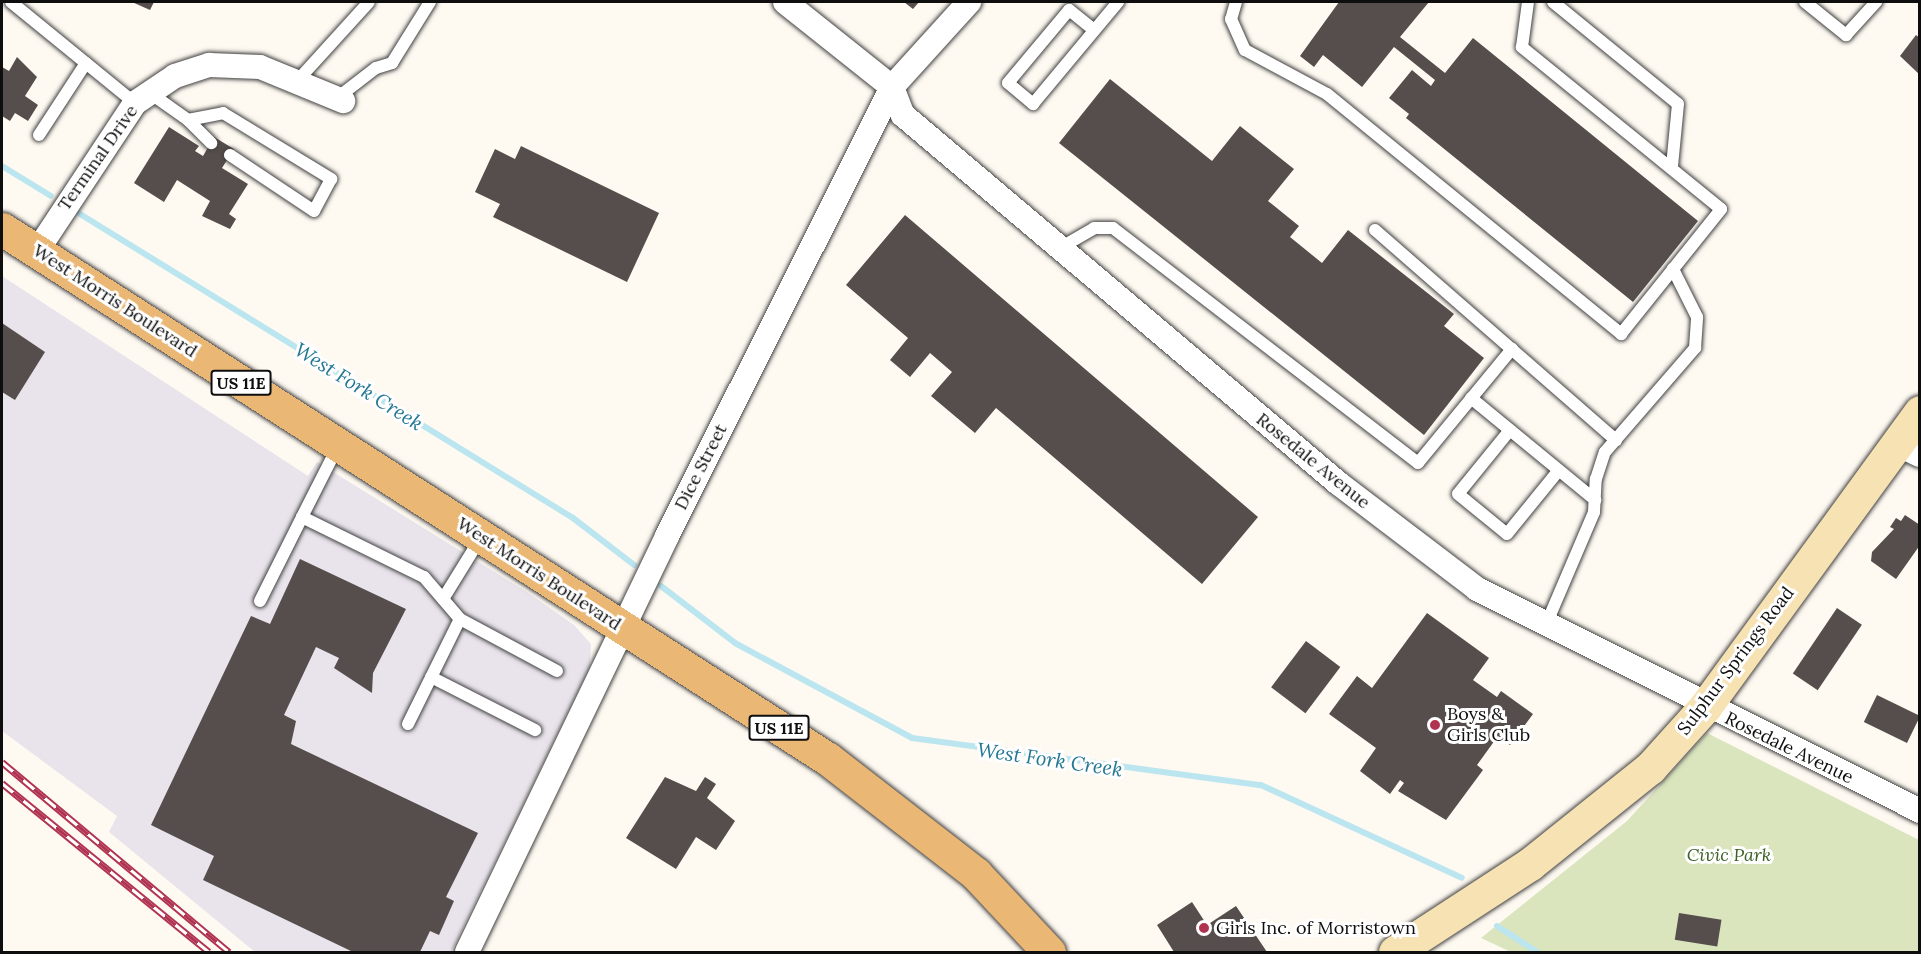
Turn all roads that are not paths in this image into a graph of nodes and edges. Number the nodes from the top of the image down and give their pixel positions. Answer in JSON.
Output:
{"nodes":[{"id":1,"x":11,"y":2,"type":"edge"},
{"id":2,"x":369,"y":2,"type":"edge"},
{"id":3,"x":430,"y":2,"type":"edge"},
{"id":4,"x":785,"y":2,"type":"edge"},
{"id":5,"x":969,"y":2,"type":"edge"},
{"id":6,"x":1118,"y":2,"type":"edge"},
{"id":7,"x":1236,"y":2,"type":"edge"},
{"id":8,"x":1528,"y":2,"type":"edge"},
{"id":9,"x":1553,"y":2,"type":"edge"},
{"id":10,"x":1805,"y":2,"type":"edge"},
{"id":11,"x":1876,"y":2,"type":"edge"},
{"id":12,"x":1094,"y":30,"type":"junction"},
{"id":13,"x":86,"y":63,"type":"junction"},
{"id":14,"x":298,"y":80,"type":"junction"},
{"id":15,"x":892,"y":87,"type":"junction"},
{"id":16,"x":142,"y":98,"type":"junction"},
{"id":17,"x":340,"y":99,"type":"joint"},
{"id":18,"x":188,"y":120,"type":"junction"},
{"id":19,"x":39,"y":135,"type":"dead end"},
{"id":20,"x":211,"y":143,"type":"dead end"},
{"id":21,"x":230,"y":155,"type":"dead end"},
{"id":22,"x":1671,"y":166,"type":"junction"},
{"id":23,"x":2,"y":229,"type":"edge"},
{"id":24,"x":1375,"y":230,"type":"dead end"},
{"id":25,"x":1060,"y":248,"type":"junction"},
{"id":26,"x":37,"y":251,"type":"junction"},
{"id":27,"x":1673,"y":269,"type":"junction"},
{"id":28,"x":1512,"y":350,"type":"junction"},
{"id":29,"x":1471,"y":398,"type":"junction"},
{"id":30,"x":1920,"y":412,"type":"edge"},
{"id":31,"x":1510,"y":430,"type":"junction"},
{"id":32,"x":1616,"y":440,"type":"junction"},
{"id":33,"x":339,"y":445,"type":"junction"},
{"id":34,"x":1908,"y":449,"type":"edge"},
{"id":35,"x":1559,"y":470,"type":"junction"},
{"id":36,"x":1595,"y":500,"type":"junction"},
{"id":37,"x":302,"y":518,"type":"junction"},
{"id":38,"x":481,"y":537,"type":"junction"},
{"id":39,"x":443,"y":599,"type":"junction"},
{"id":40,"x":260,"y":601,"type":"dead end"},
{"id":41,"x":460,"y":619,"type":"junction"},
{"id":42,"x":623,"y":628,"type":"junction"},
{"id":43,"x":1545,"y":628,"type":"junction"},
{"id":44,"x":557,"y":671,"type":"dead end"},
{"id":45,"x":431,"y":677,"type":"junction"},
{"id":46,"x":1705,"y":707,"type":"junction"},
{"id":47,"x":408,"y":724,"type":"dead end"},
{"id":48,"x":535,"y":730,"type":"dead end"},
{"id":49,"x":1920,"y":811,"type":"edge"},
{"id":50,"x":467,"y":952,"type":"edge"},
{"id":51,"x":1049,"y":952,"type":"edge"},
{"id":52,"x":1395,"y":952,"type":"edge"}],
"edges":[{"from":1,"to":13,"type":"lane"},
{"from":2,"to":14,"type":"lane"},
{"from":3,"to":17,"type":"lane"},
{"from":4,"to":15,"type":"street"},
{"from":5,"to":15,"type":"street","name":"Dice Street"},
{"from":6,"to":12,"type":"lane"},
{"from":7,"to":27,"type":"lane"},
{"from":8,"to":22,"type":"lane"},
{"from":9,"to":22,"type":"lane"},
{"from":10,"to":11,"type":"lane"},
{"from":12,"to":12,"type":"lane"},
{"from":13,"to":16,"type":"lane"},
{"from":13,"to":19,"type":"lane"},
{"from":14,"to":16,"type":"street","name":"Terminal Drive"},
{"from":14,"to":17,"type":"street","name":"Terminal Drive"},
{"from":15,"to":25,"type":"street","name":"Rosedale Avenue"},
{"from":15,"to":42,"type":"street","name":"Dice Street"},
{"from":16,"to":18,"type":"lane"},
{"from":16,"to":26,"type":"street","name":"Terminal Drive"},
{"from":18,"to":20,"type":"lane"},
{"from":18,"to":21,"type":"lane"},
{"from":22,"to":27,"type":"lane"},
{"from":23,"to":26,"type":"main road","name":"West Morris Boulevard","number":"US 11E"},
{"from":24,"to":28,"type":"lane"},
{"from":25,"to":29,"type":"lane"},
{"from":25,"to":43,"type":"street","name":"Rosedale Avenue"},
{"from":26,"to":33,"type":"main road","name":"West Morris Boulevard","number":"US 11E"},
{"from":27,"to":32,"type":"lane"},
{"from":28,"to":29,"type":"lane"},
{"from":28,"to":32,"type":"lane"},
{"from":29,"to":31,"type":"lane"},
{"from":30,"to":34,"type":"street","name":"Sulphur Springs Road"},
{"from":31,"to":35,"type":"lane"},
{"from":31,"to":35,"type":"lane"},
{"from":32,"to":36,"type":"lane"},
{"from":33,"to":37,"type":"lane"},
{"from":33,"to":38,"type":"main road","name":"West Morris Boulevard","number":"US 11E"},
{"from":34,"to":46,"type":"street","name":"Sulphur Springs Road"},
{"from":35,"to":36,"type":"lane"},
{"from":36,"to":43,"type":"lane"},
{"from":37,"to":39,"type":"lane"},
{"from":37,"to":40,"type":"lane"},
{"from":38,"to":39,"type":"lane"},
{"from":38,"to":42,"type":"main road","name":"West Morris Boulevard","number":"US 11E"},
{"from":39,"to":41,"type":"lane"},
{"from":41,"to":44,"type":"lane"},
{"from":41,"to":45,"type":"lane"},
{"from":42,"to":50,"type":"street","name":"Dice Street"},
{"from":42,"to":51,"type":"main road","name":"West Morris Boulevard","number":"US 11E"},
{"from":43,"to":46,"type":"street","name":"Rosedale Avenue"},
{"from":45,"to":47,"type":"lane"},
{"from":45,"to":48,"type":"lane"},
{"from":46,"to":49,"type":"street","name":"Rosedale Avenue"},
{"from":46,"to":52,"type":"street","name":"Sulphur Springs Road"}]}
